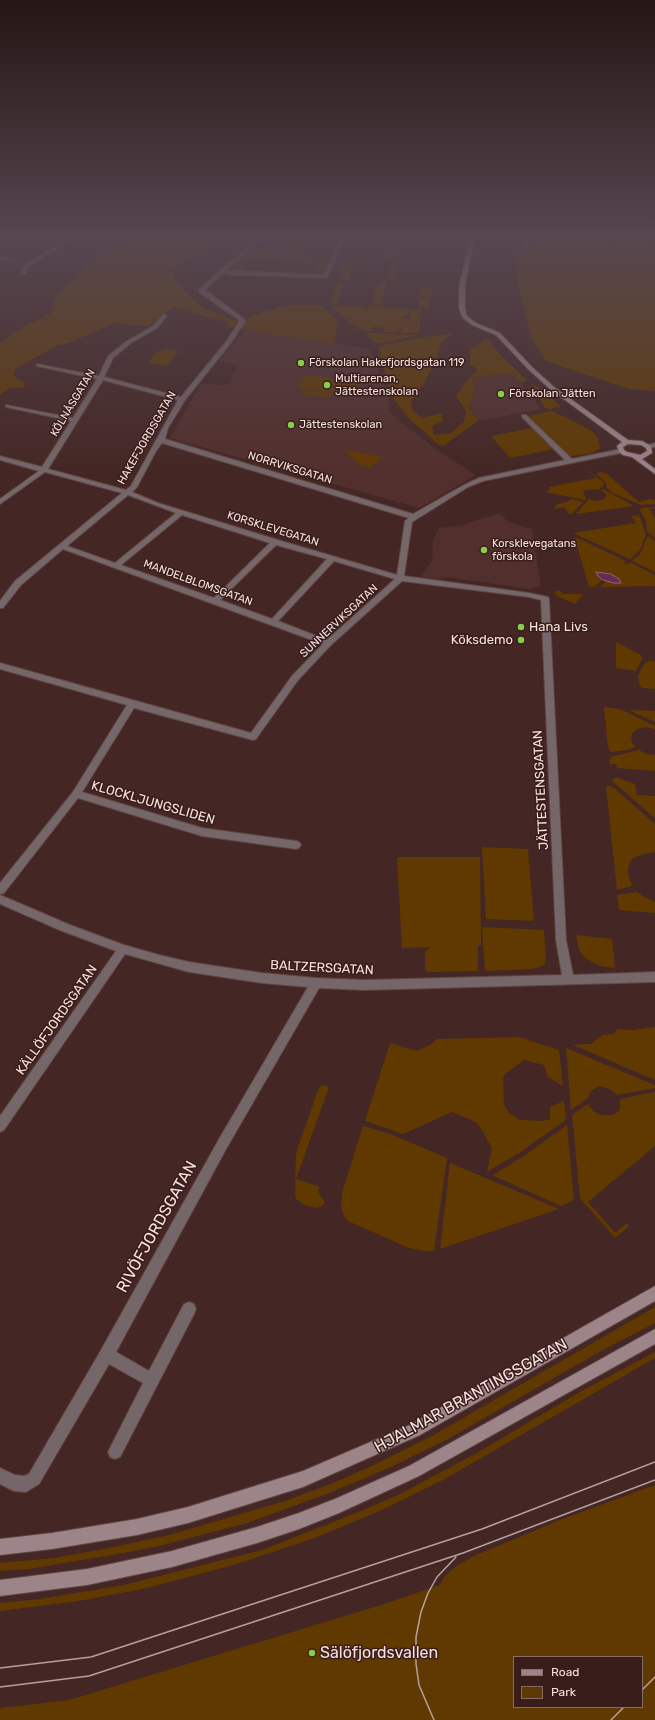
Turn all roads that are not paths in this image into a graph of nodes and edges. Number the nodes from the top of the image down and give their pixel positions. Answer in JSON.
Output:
{"nodes":[{"id":1,"x":164,"y":316,"type":"dead end"},
{"id":2,"x":237,"y":316,"type":"edge"},
{"id":3,"x":465,"y":316,"type":"edge"},
{"id":4,"x":39,"y":365,"type":"dead end"},
{"id":5,"x":100,"y":378,"type":"junction"},
{"id":6,"x":182,"y":399,"type":"junction"},
{"id":7,"x":8,"y":406,"type":"dead end"},
{"id":8,"x":524,"y":416,"type":"dead end"},
{"id":9,"x":74,"y":420,"type":"junction"},
{"id":10,"x":161,"y":440,"type":"junction"},
{"id":11,"x":626,"y":442,"type":"junction"},
{"id":12,"x":655,"y":445,"type":"edge"},
{"id":13,"x":647,"y":446,"type":"junction"},
{"id":14,"x":621,"y":451,"type":"junction"},
{"id":15,"x":649,"y":454,"type":"junction"},
{"id":16,"x":634,"y":456,"type":"junction"},
{"id":17,"x":0,"y":458,"type":"edge"},
{"id":18,"x":655,"y":460,"type":"edge"},
{"id":19,"x":570,"y":461,"type":"junction"},
{"id":20,"x":44,"y":470,"type":"junction"},
{"id":21,"x":655,"y":472,"type":"edge"},
{"id":22,"x":128,"y":493,"type":"junction"},
{"id":23,"x":0,"y":502,"type":"edge"},
{"id":24,"x":181,"y":512,"type":"junction"},
{"id":25,"x":414,"y":517,"type":"junction"},
{"id":26,"x":275,"y":542,"type":"junction"},
{"id":27,"x":61,"y":546,"type":"junction"},
{"id":28,"x":332,"y":559,"type":"junction"},
{"id":29,"x":116,"y":566,"type":"junction"},
{"id":30,"x":400,"y":578,"type":"junction"},
{"id":31,"x":545,"y":599,"type":"joint"},
{"id":32,"x":215,"y":601,"type":"junction"},
{"id":33,"x":0,"y":606,"type":"edge"},
{"id":34,"x":273,"y":622,"type":"junction"},
{"id":35,"x":328,"y":643,"type":"junction"},
{"id":36,"x":0,"y":666,"type":"edge"},
{"id":37,"x":132,"y":704,"type":"junction"},
{"id":38,"x":76,"y":794,"type":"junction"},
{"id":39,"x":296,"y":845,"type":"dead end"},
{"id":40,"x":0,"y":890,"type":"edge"},
{"id":41,"x":0,"y":899,"type":"edge"},
{"id":42,"x":123,"y":949,"type":"junction"},
{"id":43,"x":655,"y":977,"type":"edge"},
{"id":44,"x":568,"y":978,"type":"junction"},
{"id":45,"x":316,"y":983,"type":"junction"},
{"id":46,"x":0,"y":1126,"type":"edge"},
{"id":47,"x":655,"y":1293,"type":"edge"},
{"id":48,"x":190,"y":1309,"type":"dead end"},
{"id":49,"x":655,"y":1336,"type":"edge"},
{"id":50,"x":107,"y":1355,"type":"junction"},
{"id":51,"x":152,"y":1380,"type":"junction"},
{"id":52,"x":115,"y":1452,"type":"dead end"},
{"id":53,"x":0,"y":1476,"type":"edge"},
{"id":54,"x":0,"y":1547,"type":"edge"},
{"id":55,"x":0,"y":1588,"type":"edge"}],
"edges":[{"from":1,"to":5,"type":"street","name":"KÖLNÅSGATAN"},
{"from":2,"to":6,"type":"street","name":"HAKEFJORDSGATAN"},
{"from":3,"to":11,"type":"street"},
{"from":4,"to":5,"type":"street"},
{"from":5,"to":6,"type":"street"},
{"from":5,"to":9,"type":"street","name":"KÖLNÅSGATAN"},
{"from":6,"to":10,"type":"street","name":"HAKEFJORDSGATAN"},
{"from":7,"to":9,"type":"street"},
{"from":8,"to":19,"type":"street"},
{"from":9,"to":20,"type":"street","name":"KÖLNÅSGATAN"},
{"from":10,"to":22,"type":"street","name":"HAKEFJORDSGATAN"},
{"from":10,"to":25,"type":"street","name":"NORRVIKSGATAN"},
{"from":11,"to":13,"type":"street"},
{"from":11,"to":14,"type":"street"},
{"from":12,"to":13,"type":"street"},
{"from":13,"to":15,"type":"street"},
{"from":14,"to":16,"type":"street"},
{"from":14,"to":19,"type":"street"},
{"from":15,"to":16,"type":"street"},
{"from":15,"to":18,"type":"street"},
{"from":16,"to":21,"type":"street"},
{"from":17,"to":20,"type":"street","name":"KORSKLEVEGATAN"},
{"from":19,"to":25,"type":"street"},
{"from":20,"to":22,"type":"street","name":"KORSKLEVEGATAN"},
{"from":20,"to":23,"type":"street","name":"KÖLNÅSGATAN"},
{"from":22,"to":24,"type":"street","name":"KORSKLEVEGATAN"},
{"from":22,"to":27,"type":"street","name":"HAKEFJORDSGATAN"},
{"from":24,"to":26,"type":"street","name":"KORSKLEVEGATAN"},
{"from":24,"to":29,"type":"street"},
{"from":25,"to":30,"type":"street"},
{"from":26,"to":28,"type":"street","name":"KORSKLEVEGATAN"},
{"from":26,"to":32,"type":"street"},
{"from":27,"to":29,"type":"street","name":"MANDELBLOMSGATAN"},
{"from":27,"to":33,"type":"street","name":"HAKEFJORDSGATAN"},
{"from":28,"to":30,"type":"street","name":"KORSKLEVEGATAN"},
{"from":28,"to":34,"type":"street"},
{"from":29,"to":32,"type":"street","name":"MANDELBLOMSGATAN"},
{"from":30,"to":31,"type":"street","name":"KORSKLEVEGATAN"},
{"from":30,"to":35,"type":"street","name":"SUNNERVIKSGATAN"},
{"from":31,"to":44,"type":"street","name":"JÄTTESTENSGATAN"},
{"from":32,"to":34,"type":"street","name":"MANDELBLOMSGATAN"},
{"from":34,"to":35,"type":"street","name":"MANDELBLOMSGATAN"},
{"from":35,"to":37,"type":"street","name":"SUNNERVIKSGATAN"},
{"from":36,"to":37,"type":"street","name":"SUNNERVIKSGATAN"},
{"from":37,"to":38,"type":"street"},
{"from":38,"to":39,"type":"street","name":"KLOCKLJUNGSLIDEN"},
{"from":38,"to":40,"type":"street"},
{"from":41,"to":42,"type":"street","name":"BALTZERSGATAN"},
{"from":42,"to":45,"type":"street","name":"BALTZERSGATAN"},
{"from":42,"to":46,"type":"street","name":"KÄLLÖFJORDSGATAN"},
{"from":43,"to":44,"type":"street","name":"BALTZERSGATAN"},
{"from":44,"to":45,"type":"street","name":"BALTZERSGATAN"},
{"from":45,"to":50,"type":"street","name":"RIVÖFJORDSGATAN"},
{"from":47,"to":54,"type":"street","name":"HJALMAR BRANTINGSGATAN"},
{"from":48,"to":51,"type":"street"},
{"from":49,"to":55,"type":"street"},
{"from":50,"to":51,"type":"street"},
{"from":50,"to":53,"type":"street","name":"RIVÖFJORDSGATAN"},
{"from":51,"to":52,"type":"street"}]}
